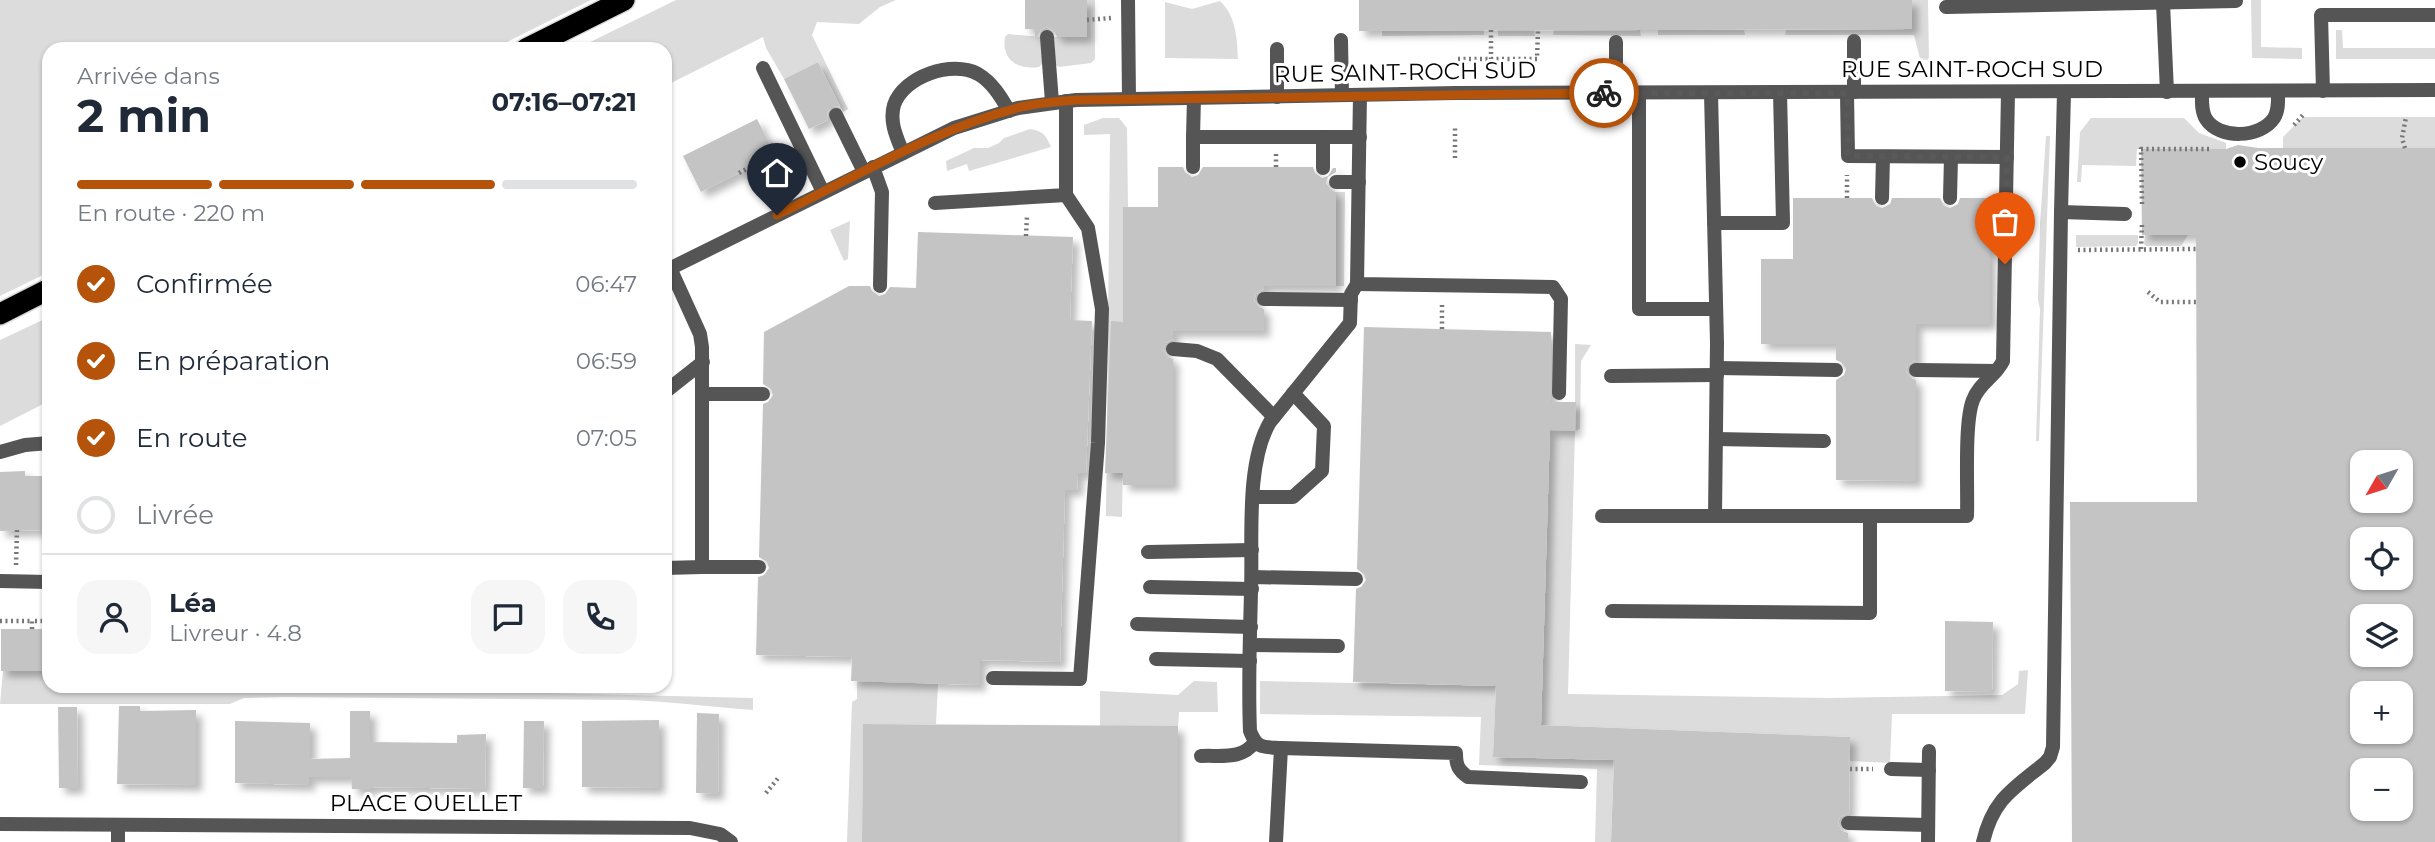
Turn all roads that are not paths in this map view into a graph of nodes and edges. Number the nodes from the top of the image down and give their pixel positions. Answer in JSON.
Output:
{"nodes":[{"id":1,"x":624,"y":0,"type":"edge"},
{"id":2,"x":1128,"y":0,"type":"edge"},
{"id":3,"x":2236,"y":1,"type":"edge"},
{"id":4,"x":2163,"y":3,"type":"junction"},
{"id":5,"x":1946,"y":7,"type":"dead end"},
{"id":6,"x":2435,"y":15,"type":"edge"},
{"id":7,"x":1047,"y":37,"type":"dead end"},
{"id":8,"x":1341,"y":40,"type":"dead end"},
{"id":9,"x":1854,"y":41,"type":"dead end"},
{"id":10,"x":540,"y":42,"type":"edge"},
{"id":11,"x":1616,"y":43,"type":"dead end"},
{"id":12,"x":1277,"y":49,"type":"dead end"},
{"id":13,"x":763,"y":68,"type":"dead end"},
{"id":14,"x":2435,"y":90,"type":"edge"},
{"id":15,"x":2202,"y":91,"type":"junction"},
{"id":16,"x":2278,"y":91,"type":"junction"},
{"id":17,"x":2323,"y":91,"type":"junction"},
{"id":18,"x":1780,"y":92,"type":"junction"},
{"id":19,"x":1851,"y":92,"type":"junction"},
{"id":20,"x":2008,"y":92,"type":"junction"},
{"id":21,"x":2064,"y":92,"type":"junction"},
{"id":22,"x":2166,"y":92,"type":"junction"},
{"id":23,"x":1616,"y":93,"type":"junction"},
{"id":24,"x":1639,"y":93,"type":"junction"},
{"id":25,"x":1712,"y":93,"type":"junction"},
{"id":26,"x":1342,"y":95,"type":"junction"},
{"id":27,"x":1360,"y":95,"type":"junction"},
{"id":28,"x":1277,"y":97,"type":"junction"},
{"id":29,"x":1194,"y":98,"type":"junction"},
{"id":30,"x":1129,"y":99,"type":"junction"},
{"id":31,"x":1059,"y":102,"type":"junction"},
{"id":32,"x":1009,"y":111,"type":"junction"},
{"id":33,"x":836,"y":115,"type":"dead end"},
{"id":34,"x":1194,"y":137,"type":"junction"},
{"id":35,"x":1323,"y":137,"type":"junction"},
{"id":36,"x":1360,"y":137,"type":"junction"},
{"id":37,"x":903,"y":153,"type":"junction"},
{"id":38,"x":1883,"y":157,"type":"junction"},
{"id":39,"x":1951,"y":157,"type":"junction"},
{"id":40,"x":2007,"y":157,"type":"junction"},
{"id":41,"x":1193,"y":167,"type":"dead end"},
{"id":42,"x":1323,"y":167,"type":"dead end"},
{"id":43,"x":869,"y":170,"type":"junction"},
{"id":44,"x":1336,"y":182,"type":"dead end"},
{"id":45,"x":1359,"y":182,"type":"junction"},
{"id":46,"x":823,"y":192,"type":"junction"},
{"id":47,"x":1066,"y":195,"type":"junction"},
{"id":48,"x":1882,"y":198,"type":"dead end"},
{"id":49,"x":1950,"y":198,"type":"dead end"},
{"id":50,"x":935,"y":202,"type":"dead end"},
{"id":51,"x":2061,"y":212,"type":"junction"},
{"id":52,"x":2125,"y":215,"type":"dead end"},
{"id":53,"x":1714,"y":223,"type":"junction"},
{"id":54,"x":672,"y":268,"type":"edge"},
{"id":55,"x":672,"y":278,"type":"edge"},
{"id":56,"x":1357,"y":284,"type":"junction"},
{"id":57,"x":880,"y":286,"type":"dead end"},
{"id":58,"x":42,"y":293,"type":"edge"},
{"id":59,"x":1264,"y":299,"type":"dead end"},
{"id":60,"x":1351,"y":300,"type":"junction"},
{"id":61,"x":1716,"y":309,"type":"junction"},
{"id":62,"x":0,"y":314,"type":"edge"},
{"id":63,"x":1173,"y":349,"type":"dead end"},
{"id":64,"x":703,"y":362,"type":"junction"},
{"id":65,"x":1836,"y":370,"type":"dead end"},
{"id":66,"x":1916,"y":370,"type":"dead end"},
{"id":67,"x":1717,"y":371,"type":"junction"},
{"id":68,"x":1996,"y":371,"type":"junction"},
{"id":69,"x":1611,"y":376,"type":"dead end"},
{"id":70,"x":672,"y":386,"type":"edge"},
{"id":71,"x":1293,"y":393,"type":"junction"},
{"id":72,"x":1559,"y":393,"type":"dead end"},
{"id":73,"x":703,"y":394,"type":"junction"},
{"id":74,"x":763,"y":394,"type":"dead end"},
{"id":75,"x":1274,"y":417,"type":"junction"},
{"id":76,"x":42,"y":437,"type":"edge"},
{"id":77,"x":1716,"y":439,"type":"junction"},
{"id":78,"x":1824,"y":441,"type":"dead end"},
{"id":79,"x":42,"y":444,"type":"edge"},
{"id":80,"x":25,"y":445,"type":"junction"},
{"id":81,"x":0,"y":452,"type":"edge"},
{"id":82,"x":1254,"y":497,"type":"junction"},
{"id":83,"x":1602,"y":516,"type":"dead end"},
{"id":84,"x":1715,"y":516,"type":"junction"},
{"id":85,"x":1870,"y":516,"type":"junction"},
{"id":86,"x":1252,"y":550,"type":"junction"},
{"id":87,"x":1149,"y":552,"type":"dead end"},
{"id":88,"x":702,"y":567,"type":"junction"},
{"id":89,"x":758,"y":567,"type":"dead end"},
{"id":90,"x":672,"y":568,"type":"edge"},
{"id":91,"x":1356,"y":579,"type":"dead end"},
{"id":92,"x":0,"y":581,"type":"edge"},
{"id":93,"x":42,"y":582,"type":"edge"},
{"id":94,"x":1252,"y":583,"type":"junction"},
{"id":95,"x":1150,"y":587,"type":"dead end"},
{"id":96,"x":1612,"y":611,"type":"dead end"},
{"id":97,"x":1137,"y":624,"type":"dead end"},
{"id":98,"x":1251,"y":627,"type":"junction"},
{"id":99,"x":1250,"y":645,"type":"junction"},
{"id":100,"x":1338,"y":646,"type":"dead end"},
{"id":101,"x":1156,"y":659,"type":"dead end"},
{"id":102,"x":1250,"y":661,"type":"junction"},
{"id":103,"x":993,"y":678,"type":"dead end"},
{"id":104,"x":1255,"y":742,"type":"junction"},
{"id":105,"x":1281,"y":748,"type":"junction"},
{"id":106,"x":1929,"y":751,"type":"dead end"},
{"id":107,"x":1201,"y":756,"type":"dead end"},
{"id":108,"x":1891,"y":769,"type":"dead end"},
{"id":109,"x":1929,"y":770,"type":"junction"},
{"id":110,"x":1581,"y":782,"type":"dead end"},
{"id":111,"x":1848,"y":823,"type":"dead end"},
{"id":112,"x":0,"y":824,"type":"edge"},
{"id":113,"x":118,"y":825,"type":"junction"},
{"id":114,"x":1928,"y":825,"type":"junction"},
{"id":115,"x":118,"y":842,"type":"edge"},
{"id":116,"x":732,"y":842,"type":"edge"},
{"id":117,"x":1276,"y":842,"type":"edge"},
{"id":118,"x":1928,"y":842,"type":"edge"},
{"id":119,"x":1983,"y":842,"type":"edge"}],
"edges":[{"from":1,"to":10,"type":"highway"},
{"from":2,"to":30,"type":"street"},
{"from":3,"to":4,"type":"street"},
{"from":4,"to":5,"type":"street"},
{"from":4,"to":22,"type":"street"},
{"from":6,"to":17,"type":"street"},
{"from":7,"to":31,"type":"street"},
{"from":8,"to":26,"type":"street"},
{"from":9,"to":19,"type":"street"},
{"from":11,"to":23,"type":"street"},
{"from":12,"to":28,"type":"street"},
{"from":13,"to":46,"type":"street"},
{"from":14,"to":17,"type":"street","name":"RUE SAINT-ROCH SUD"},
{"from":15,"to":16,"type":"street","name":"RUE SAINT-ROCH SUD"},
{"from":15,"to":16,"type":"street"},
{"from":15,"to":22,"type":"street","name":"RUE SAINT-ROCH SUD"},
{"from":16,"to":17,"type":"street","name":"RUE SAINT-ROCH SUD"},
{"from":18,"to":19,"type":"street","name":"RUE SAINT-ROCH SUD"},
{"from":18,"to":25,"type":"street","name":"RUE SAINT-ROCH SUD"},
{"from":18,"to":53,"type":"street"},
{"from":19,"to":20,"type":"street","name":"RUE SAINT-ROCH SUD"},
{"from":19,"to":38,"type":"street"},
{"from":20,"to":21,"type":"street","name":"RUE SAINT-ROCH SUD"},
{"from":20,"to":40,"type":"street"},
{"from":21,"to":22,"type":"street","name":"RUE SAINT-ROCH SUD"},
{"from":21,"to":51,"type":"street"},
{"from":23,"to":24,"type":"street","name":"RUE SAINT-ROCH SUD"},
{"from":23,"to":27,"type":"street","name":"RUE SAINT-ROCH SUD"},
{"from":24,"to":25,"type":"street","name":"RUE SAINT-ROCH SUD"},
{"from":24,"to":61,"type":"street"},
{"from":25,"to":53,"type":"street"},
{"from":26,"to":27,"type":"street","name":"RUE SAINT-ROCH SUD"},
{"from":26,"to":28,"type":"street","name":"RUE SAINT-ROCH SUD"},
{"from":27,"to":36,"type":"street"},
{"from":28,"to":29,"type":"street","name":"RUE SAINT-ROCH SUD"},
{"from":29,"to":30,"type":"street","name":"RUE SAINT-ROCH SUD"},
{"from":29,"to":34,"type":"street"},
{"from":30,"to":31,"type":"street","name":"RUE SAINT-ROCH SUD"},
{"from":31,"to":32,"type":"street","name":"RUE SAINT-ROCH SUD"},
{"from":31,"to":47,"type":"street"},
{"from":32,"to":37,"type":"street","name":"RUE SAINT-ROCH SUD"},
{"from":32,"to":37,"type":"street"},
{"from":33,"to":43,"type":"street"},
{"from":34,"to":35,"type":"street"},
{"from":34,"to":41,"type":"street"},
{"from":35,"to":36,"type":"street"},
{"from":35,"to":42,"type":"street"},
{"from":36,"to":45,"type":"street"},
{"from":37,"to":43,"type":"street","name":"RUE SAINT-ROCH SUD"},
{"from":38,"to":39,"type":"street"},
{"from":38,"to":48,"type":"street"},
{"from":39,"to":40,"type":"street"},
{"from":39,"to":49,"type":"street"},
{"from":40,"to":68,"type":"street"},
{"from":43,"to":46,"type":"street","name":"RUE SAINT-ROCH SUD"},
{"from":43,"to":57,"type":"street"},
{"from":44,"to":45,"type":"street"},
{"from":45,"to":56,"type":"street"},
{"from":46,"to":54,"type":"street","name":"RUE SAINT-ROCH SUD"},
{"from":47,"to":50,"type":"street"},
{"from":47,"to":103,"type":"street"},
{"from":51,"to":52,"type":"street"},
{"from":51,"to":119,"type":"street"},
{"from":53,"to":61,"type":"street"},
{"from":55,"to":64,"type":"street"},
{"from":56,"to":60,"type":"street"},
{"from":56,"to":72,"type":"street"},
{"from":58,"to":62,"type":"highway"},
{"from":59,"to":60,"type":"street"},
{"from":60,"to":71,"type":"street"},
{"from":61,"to":67,"type":"street"},
{"from":63,"to":75,"type":"street"},
{"from":64,"to":70,"type":"street"},
{"from":64,"to":73,"type":"street"},
{"from":65,"to":67,"type":"street"},
{"from":66,"to":68,"type":"street"},
{"from":67,"to":69,"type":"street"},
{"from":67,"to":77,"type":"street"},
{"from":68,"to":85,"type":"street"},
{"from":71,"to":75,"type":"street"},
{"from":71,"to":82,"type":"street"},
{"from":73,"to":74,"type":"street"},
{"from":73,"to":88,"type":"street"},
{"from":75,"to":82,"type":"street"},
{"from":76,"to":80,"type":"street"},
{"from":77,"to":78,"type":"street"},
{"from":77,"to":84,"type":"street"},
{"from":79,"to":80,"type":"street"},
{"from":80,"to":81,"type":"street"},
{"from":82,"to":86,"type":"street"},
{"from":83,"to":84,"type":"street"},
{"from":84,"to":85,"type":"street"},
{"from":85,"to":96,"type":"street"},
{"from":86,"to":87,"type":"street"},
{"from":86,"to":94,"type":"street"},
{"from":88,"to":89,"type":"street"},
{"from":88,"to":90,"type":"street"},
{"from":91,"to":94,"type":"street"},
{"from":92,"to":93,"type":"street"},
{"from":94,"to":95,"type":"street"},
{"from":94,"to":98,"type":"street"},
{"from":97,"to":98,"type":"street"},
{"from":98,"to":99,"type":"street"},
{"from":99,"to":100,"type":"street"},
{"from":99,"to":102,"type":"street"},
{"from":101,"to":102,"type":"street"},
{"from":102,"to":104,"type":"street"},
{"from":104,"to":105,"type":"street"},
{"from":104,"to":107,"type":"street"},
{"from":105,"to":110,"type":"street"},
{"from":105,"to":117,"type":"street"},
{"from":106,"to":109,"type":"street"},
{"from":108,"to":109,"type":"street"},
{"from":109,"to":114,"type":"street"},
{"from":111,"to":114,"type":"street"},
{"from":112,"to":113,"type":"street","name":"PLACE OUELLET"},
{"from":113,"to":115,"type":"street"},
{"from":113,"to":116,"type":"street","name":"PLACE OUELLET"},
{"from":114,"to":118,"type":"street"}]}
